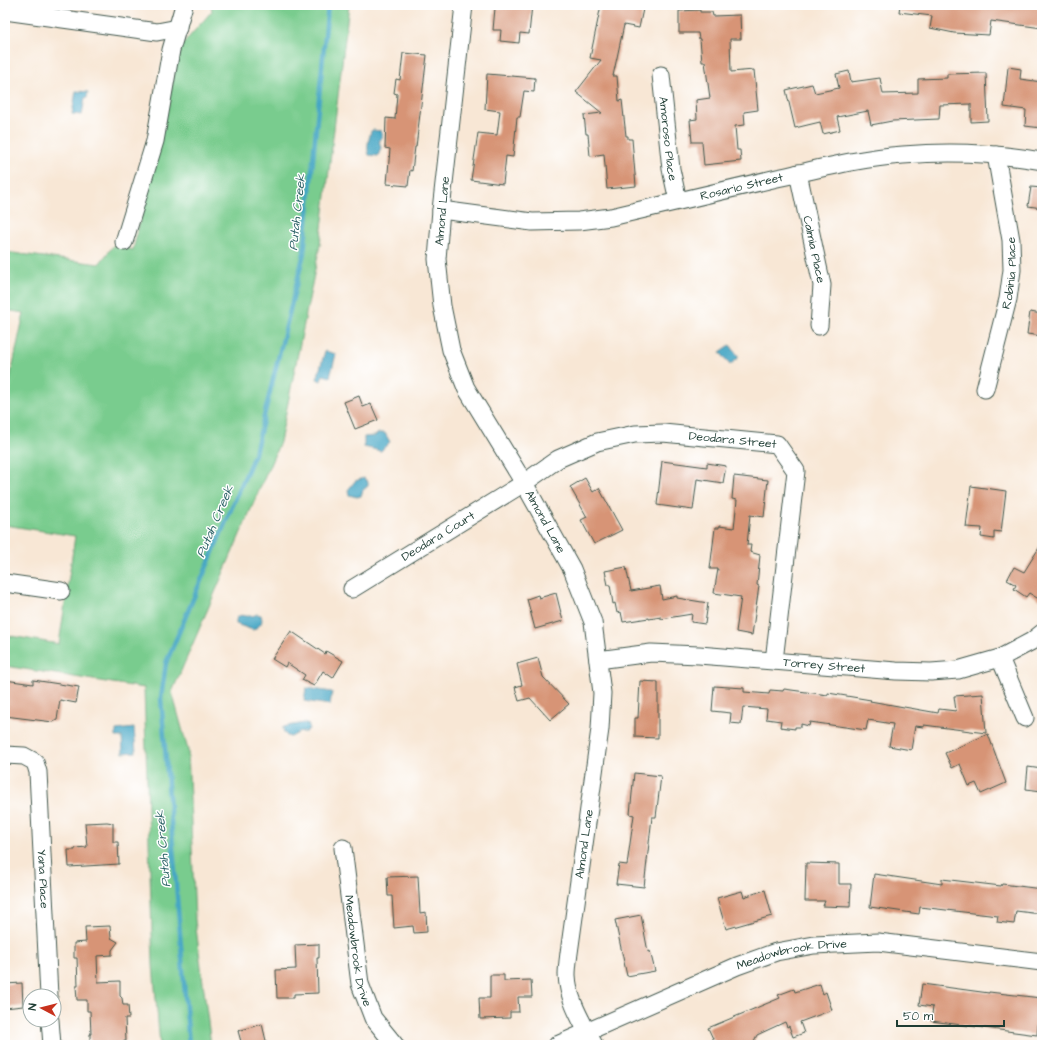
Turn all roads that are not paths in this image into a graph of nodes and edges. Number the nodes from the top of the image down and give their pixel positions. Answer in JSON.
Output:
{"nodes":[{"id":1,"x":184,"y":5,"type":"edge"},
{"id":2,"x":464,"y":5,"type":"edge"},
{"id":3,"x":5,"y":11,"type":"edge"},
{"id":4,"x":178,"y":28,"type":"junction"},
{"id":5,"x":661,"y":75,"type":"dead end"},
{"id":6,"x":996,"y":155,"type":"junction"},
{"id":7,"x":1042,"y":161,"type":"edge"},
{"id":8,"x":798,"y":173,"type":"junction"},
{"id":9,"x":678,"y":201,"type":"junction"},
{"id":10,"x":441,"y":210,"type":"junction"},
{"id":11,"x":124,"y":242,"type":"dead end"},
{"id":12,"x":819,"y":326,"type":"dead end"},
{"id":13,"x":985,"y":389,"type":"dead end"},
{"id":14,"x":524,"y":483,"type":"junction"},
{"id":15,"x":5,"y":583,"type":"edge"},
{"id":16,"x":352,"y":589,"type":"dead end"},
{"id":17,"x":61,"y":591,"type":"dead end"},
{"id":18,"x":1042,"y":633,"type":"edge"},
{"id":19,"x":1000,"y":658,"type":"junction"},
{"id":20,"x":598,"y":660,"type":"junction"},
{"id":21,"x":774,"y":661,"type":"junction"},
{"id":22,"x":1025,"y":718,"type":"dead end"},
{"id":23,"x":5,"y":755,"type":"edge"},
{"id":24,"x":343,"y":848,"type":"dead end"},
{"id":25,"x":1042,"y":962,"type":"edge"},
{"id":26,"x":49,"y":988,"type":"edge"},
{"id":27,"x":51,"y":1028,"type":"edge"},
{"id":28,"x":590,"y":1038,"type":"edge"},
{"id":29,"x":52,"y":1045,"type":"edge"},
{"id":30,"x":395,"y":1045,"type":"edge"},
{"id":31,"x":557,"y":1045,"type":"edge"}],
"edges":[{"from":1,"to":4,"type":"street"},
{"from":2,"to":10,"type":"street","name":"Almond Lane"},
{"from":3,"to":4,"type":"street"},
{"from":4,"to":11,"type":"street"},
{"from":5,"to":9,"type":"street","name":"Amoroso Place"},
{"from":6,"to":7,"type":"street","name":"Rosario Street"},
{"from":6,"to":8,"type":"street","name":"Rosario Street"},
{"from":6,"to":13,"type":"street","name":"Robinia Place"},
{"from":8,"to":9,"type":"street","name":"Rosario Street"},
{"from":8,"to":12,"type":"street","name":"Calmia Place"},
{"from":9,"to":10,"type":"street","name":"Rosario Street"},
{"from":10,"to":14,"type":"street","name":"Almond Lane"},
{"from":14,"to":16,"type":"street","name":"Deodara Court"},
{"from":14,"to":20,"type":"street","name":"Almond Lane"},
{"from":14,"to":21,"type":"street","name":"Deodara Street"},
{"from":15,"to":17,"type":"street"},
{"from":18,"to":19,"type":"street","name":"Torrey Street"},
{"from":19,"to":21,"type":"street","name":"Torrey Street"},
{"from":19,"to":22,"type":"street"},
{"from":20,"to":21,"type":"street","name":"Torrey Street"},
{"from":20,"to":28,"type":"street","name":"Almond Lane"},
{"from":23,"to":26,"type":"street","name":"Yana Place"},
{"from":24,"to":30,"type":"street","name":"Meadowbrook Drive"},
{"from":25,"to":28,"type":"street","name":"Meadowbrook Drive"},
{"from":27,"to":29,"type":"street"},
{"from":28,"to":31,"type":"street","name":"Meadowbrook Drive"}]}
